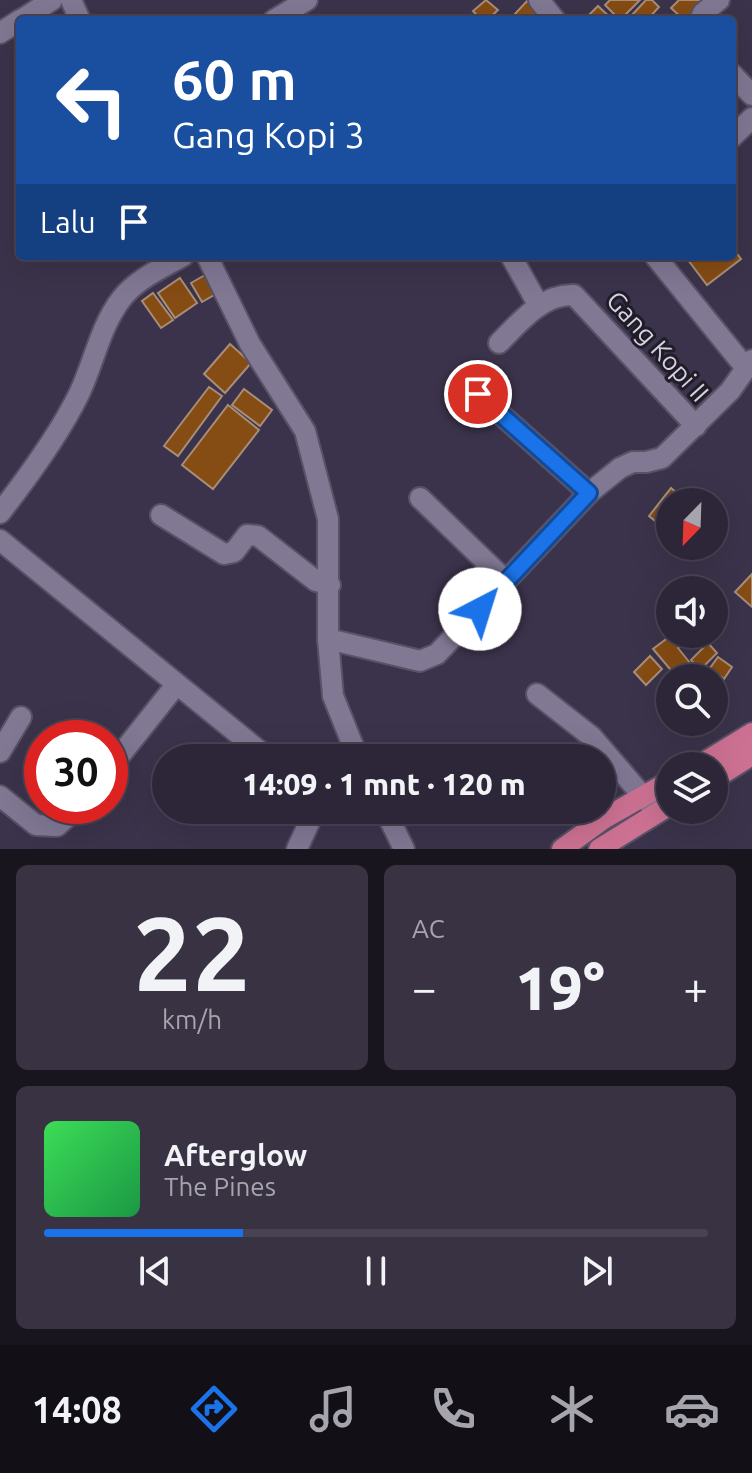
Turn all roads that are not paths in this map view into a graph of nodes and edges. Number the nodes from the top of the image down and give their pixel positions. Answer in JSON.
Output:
{"nodes":[{"id":1,"x":52,"y":0,"type":"edge"},
{"id":2,"x":307,"y":0,"type":"edge"},
{"id":3,"x":539,"y":0,"type":"edge"},
{"id":4,"x":719,"y":0,"type":"edge"},
{"id":5,"x":26,"y":16,"type":"edge"},
{"id":6,"x":281,"y":16,"type":"edge"},
{"id":7,"x":552,"y":16,"type":"edge"},
{"id":8,"x":702,"y":16,"type":"edge"},
{"id":9,"x":736,"y":78,"type":"edge"},
{"id":10,"x":752,"y":95,"type":"edge"},
{"id":11,"x":752,"y":118,"type":"edge"},
{"id":12,"x":736,"y":133,"type":"edge"},
{"id":13,"x":176,"y":260,"type":"edge"},
{"id":14,"x":209,"y":260,"type":"edge"},
{"id":15,"x":513,"y":260,"type":"edge"},
{"id":16,"x":659,"y":260,"type":"edge"},
{"id":17,"x":539,"y":306,"type":"junction"},
{"id":18,"x":499,"y":343,"type":"dead end"},
{"id":19,"x":749,"y":363,"type":"edge"},
{"id":20,"x":478,"y":394,"type":"dead end"},
{"id":21,"x":696,"y":426,"type":"junction"},
{"id":22,"x":589,"y":493,"type":"junction"},
{"id":23,"x":420,"y":498,"type":"dead end"},
{"id":24,"x":0,"y":513,"type":"edge"},
{"id":25,"x":161,"y":515,"type":"dead end"},
{"id":26,"x":0,"y":540,"type":"edge"},
{"id":27,"x":505,"y":580,"type":"junction"},
{"id":28,"x":330,"y":585,"type":"junction"},
{"id":29,"x":328,"y":639,"type":"junction"},
{"id":30,"x":176,"y":685,"type":"junction"},
{"id":31,"x":537,"y":694,"type":"dead end"},
{"id":32,"x":21,"y":717,"type":"dead end"},
{"id":33,"x":752,"y":733,"type":"edge"},
{"id":34,"x":250,"y":744,"type":"edge"},
{"id":35,"x":347,"y":744,"type":"edge"},
{"id":36,"x":128,"y":745,"type":"edge"},
{"id":37,"x":0,"y":752,"type":"edge"},
{"id":38,"x":721,"y":752,"type":"edge"},
{"id":39,"x":752,"y":755,"type":"edge"},
{"id":40,"x":728,"y":770,"type":"edge"},
{"id":41,"x":656,"y":789,"type":"edge"},
{"id":42,"x":0,"y":796,"type":"edge"},
{"id":43,"x":643,"y":796,"type":"junction"},
{"id":44,"x":656,"y":804,"type":"edge"},
{"id":45,"x":656,"y":814,"type":"edge"},
{"id":46,"x":24,"y":815,"type":"edge"},
{"id":47,"x":35,"y":824,"type":"edge"},
{"id":48,"x":59,"y":824,"type":"edge"},
{"id":49,"x":309,"y":824,"type":"edge"},
{"id":50,"x":392,"y":824,"type":"edge"},
{"id":51,"x":297,"y":849,"type":"edge"},
{"id":52,"x":404,"y":849,"type":"edge"},
{"id":53,"x":562,"y":849,"type":"edge"},
{"id":54,"x":599,"y":849,"type":"edge"}],
"edges":[{"from":1,"to":5,"type":"street"},
{"from":2,"to":6,"type":"street"},
{"from":3,"to":7,"type":"street"},
{"from":4,"to":8,"type":"street"},
{"from":9,"to":10,"type":"street"},
{"from":11,"to":12,"type":"street"},
{"from":13,"to":24,"type":"street"},
{"from":14,"to":28,"type":"street"},
{"from":15,"to":17,"type":"street"},
{"from":16,"to":19,"type":"street"},
{"from":17,"to":18,"type":"street"},
{"from":17,"to":21,"type":"street","name":"Gang Kopi II"},
{"from":19,"to":21,"type":"street"},
{"from":20,"to":22,"type":"street"},
{"from":21,"to":22,"type":"street"},
{"from":22,"to":27,"type":"street"},
{"from":23,"to":27,"type":"street"},
{"from":25,"to":28,"type":"street"},
{"from":26,"to":30,"type":"street"},
{"from":27,"to":29,"type":"street"},
{"from":28,"to":29,"type":"street"},
{"from":29,"to":35,"type":"street"},
{"from":30,"to":34,"type":"street"},
{"from":30,"to":36,"type":"street"},
{"from":31,"to":43,"type":"street"},
{"from":32,"to":37,"type":"street"},
{"from":33,"to":38,"type":"main road"},
{"from":39,"to":40,"type":"main road"},
{"from":41,"to":43,"type":"main road"},
{"from":42,"to":46,"type":"street"},
{"from":43,"to":44,"type":"street"},
{"from":43,"to":53,"type":"main road"},
{"from":45,"to":54,"type":"main road"},
{"from":47,"to":48,"type":"street"},
{"from":49,"to":51,"type":"street"},
{"from":50,"to":52,"type":"street"}]}
